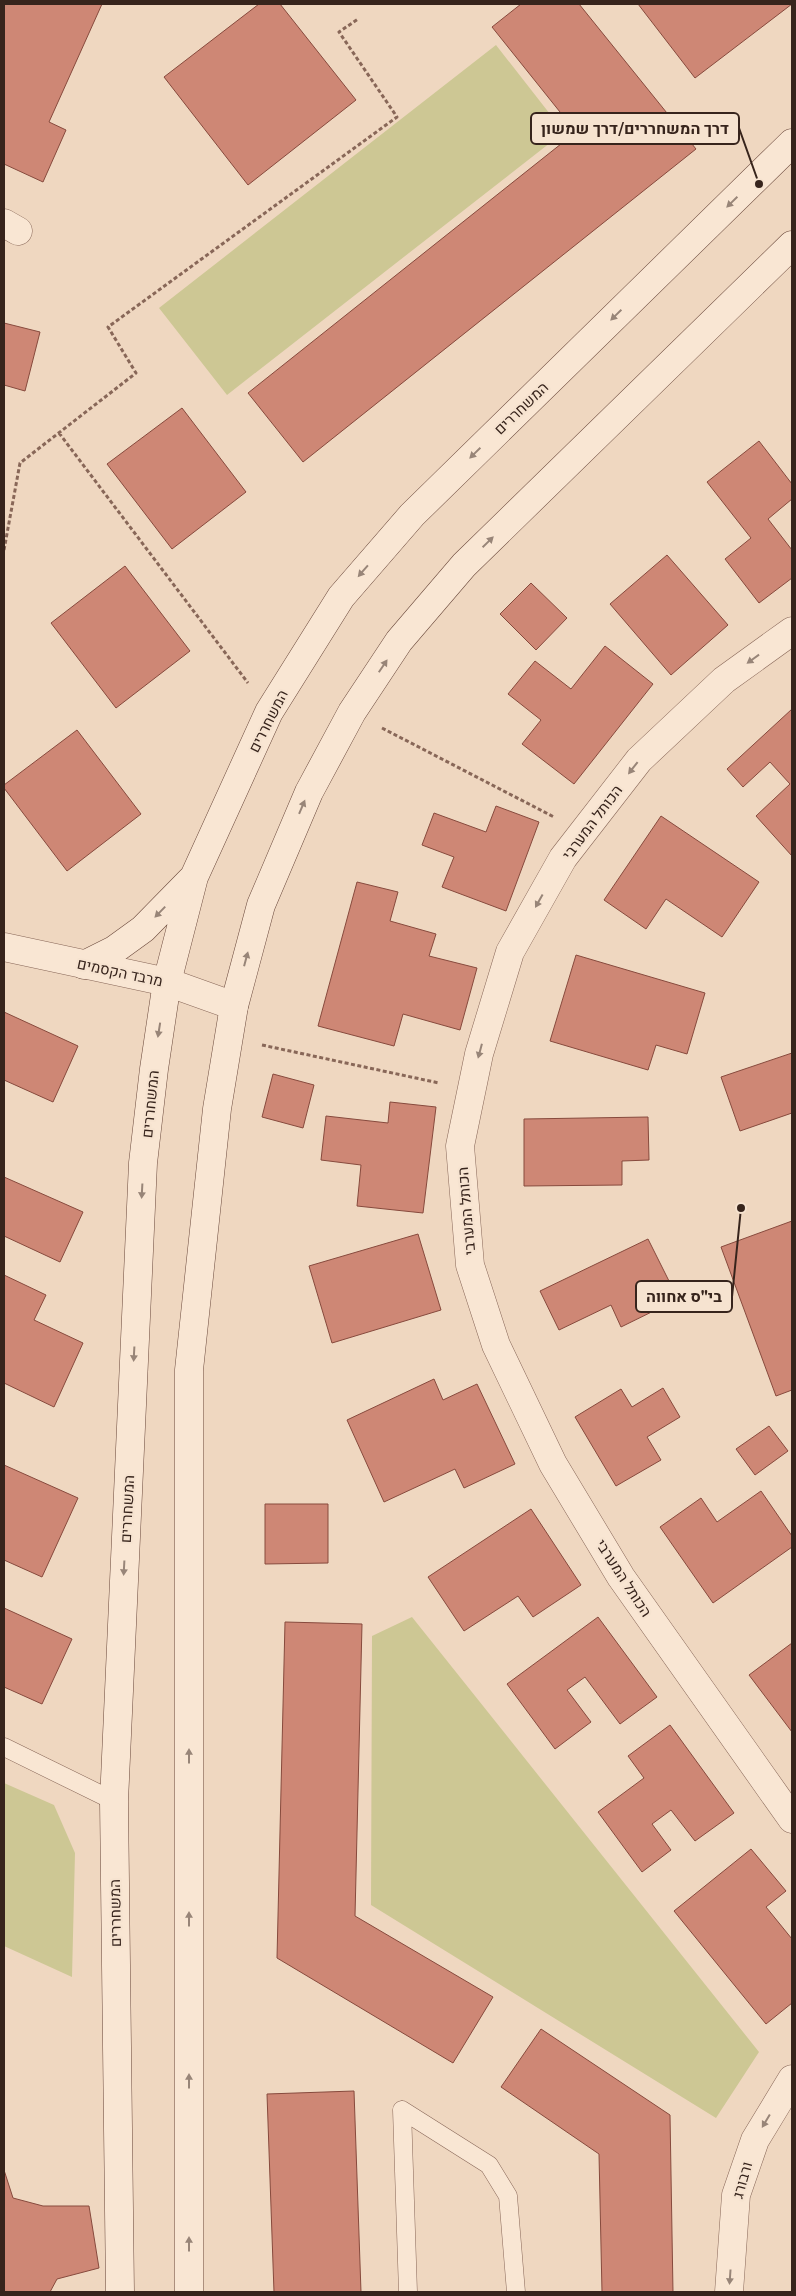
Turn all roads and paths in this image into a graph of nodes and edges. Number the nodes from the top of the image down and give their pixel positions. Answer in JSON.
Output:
{"nodes":[{"id":1,"x":358,"y":18,"type":"dead end"},
{"id":2,"x":792,"y":143,"type":"edge"},
{"id":3,"x":792,"y":245,"type":"edge"},
{"id":4,"x":59,"y":433,"type":"junction"},
{"id":5,"x":4,"y":550,"type":"edge"},
{"id":6,"x":792,"y":631,"type":"edge"},
{"id":7,"x":269,"y":712,"type":"junction"},
{"id":8,"x":352,"y":712,"type":"junction"},
{"id":9,"x":583,"y":832,"type":"junction"},
{"id":10,"x":194,"y":877,"type":"junction"},
{"id":11,"x":4,"y":947,"type":"edge"},
{"id":12,"x":84,"y":965,"type":"junction"},
{"id":13,"x":167,"y":982,"type":"junction"},
{"id":14,"x":234,"y":1006,"type":"junction"},
{"id":15,"x":230,"y":1038,"type":"junction"},
{"id":16,"x":472,"y":1090,"type":"junction"},
{"id":17,"x":4,"y":1747,"type":"edge"},
{"id":18,"x":114,"y":1800,"type":"junction"},
{"id":19,"x":792,"y":1819,"type":"edge"},
{"id":20,"x":792,"y":2079,"type":"edge"},
{"id":21,"x":120,"y":2292,"type":"edge"},
{"id":22,"x":189,"y":2292,"type":"edge"},
{"id":23,"x":408,"y":2292,"type":"edge"},
{"id":24,"x":516,"y":2292,"type":"edge"},
{"id":25,"x":729,"y":2292,"type":"edge"}],
"edges":[{"from":1,"to":4,"type":"path"},
{"from":2,"to":7,"type":"main road","name":"המשחררים","one_way":true},
{"from":8,"to":3,"type":"main road","one_way":true},
{"from":4,"to":5,"type":"path"},
{"from":4,"to":7,"type":"path"},
{"from":6,"to":9,"type":"main road","name":"הכותל המערבי","one_way":true},
{"from":7,"to":10,"type":"main road","name":"המשחררים"},
{"from":8,"to":9,"type":"path"},
{"from":14,"to":8,"type":"main road","one_way":true},
{"from":9,"to":16,"type":"main road","name":"הכותל המערבי","one_way":true},
{"from":10,"to":12,"type":"main road","one_way":true},
{"from":10,"to":13,"type":"main road","name":"המשחררים"},
{"from":11,"to":12,"type":"main road","name":"מרבד הקסמים"},
{"from":12,"to":13,"type":"main road","name":"מרבד הקסמים"},
{"from":13,"to":14,"type":"main road","name":"מרבד הקסמים"},
{"from":13,"to":18,"type":"main road","name":"המשחררים","one_way":true},
{"from":14,"to":15,"type":"main road"},
{"from":15,"to":16,"type":"path"},
{"from":22,"to":15,"type":"main road","one_way":true},
{"from":16,"to":19,"type":"main road","name":"הכותל המערבי"},
{"from":17,"to":18,"type":"lane"},
{"from":18,"to":21,"type":"main road","name":"המשחררים"},
{"from":20,"to":25,"type":"main road","name":"ורבורג","one_way":true},
{"from":23,"to":24,"type":"lane"}]}
